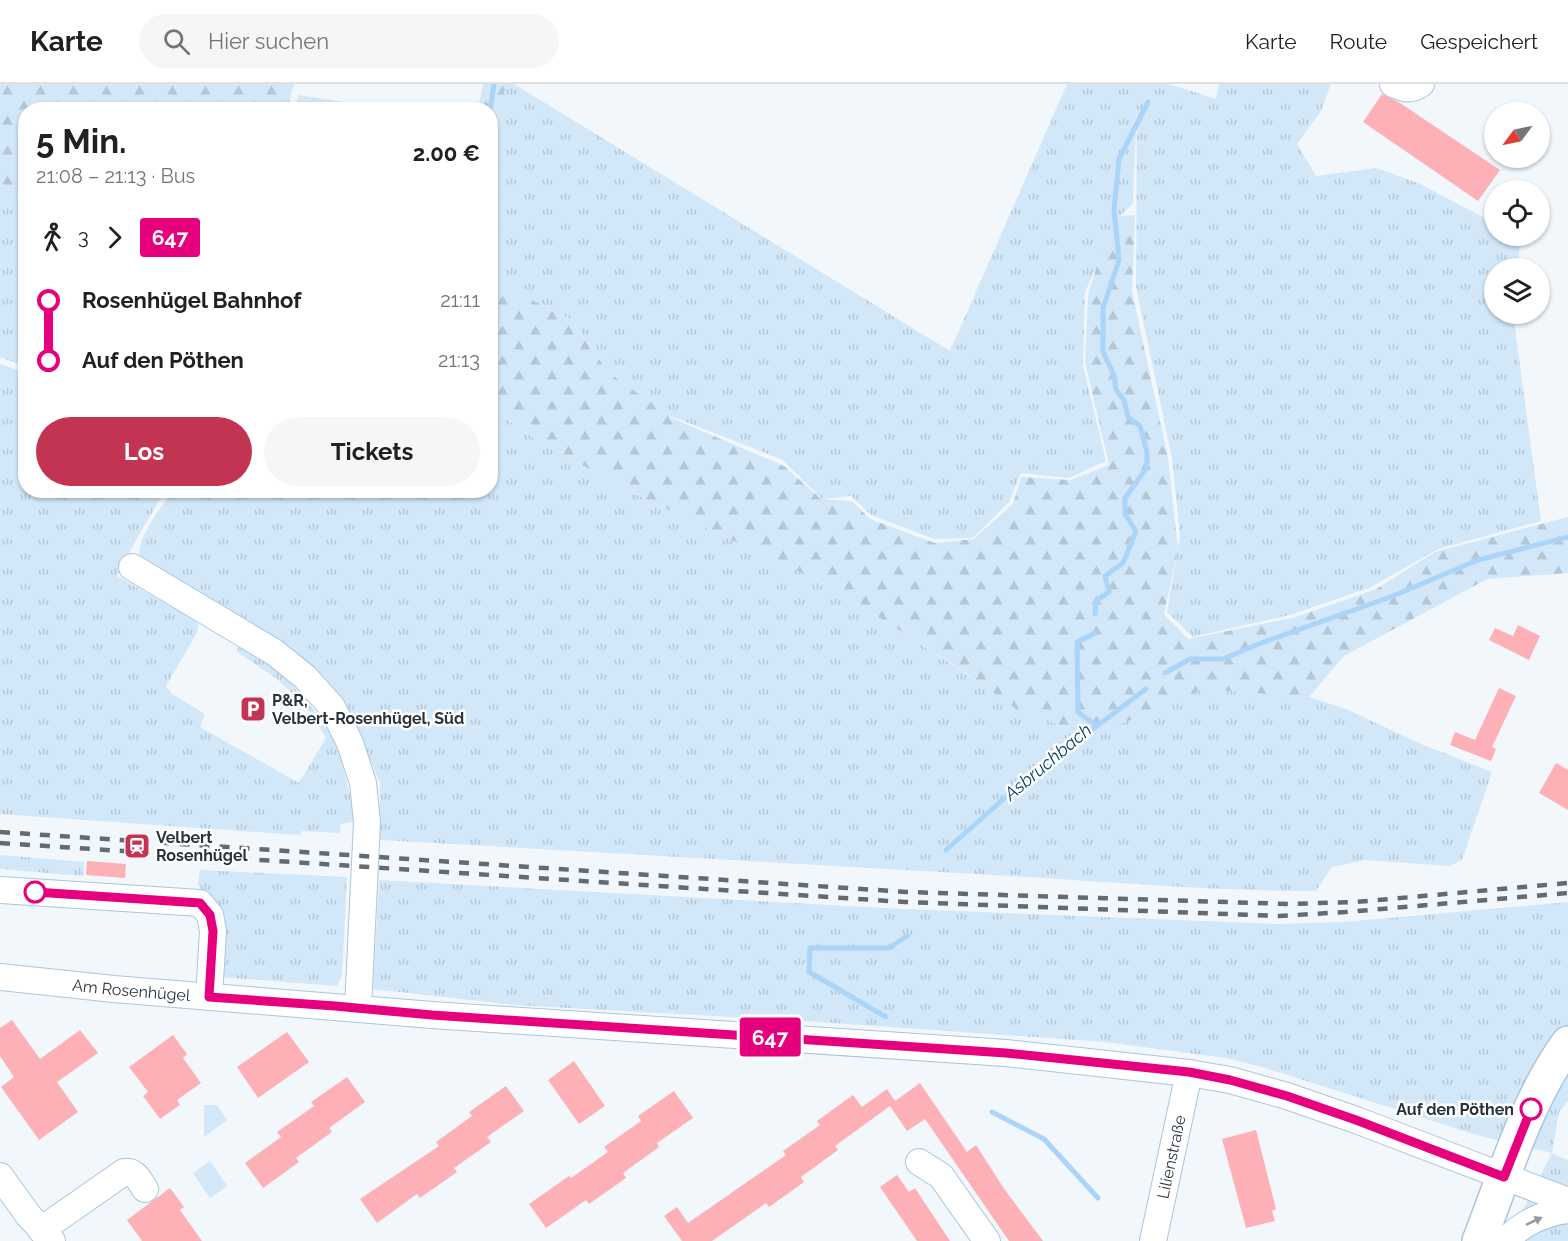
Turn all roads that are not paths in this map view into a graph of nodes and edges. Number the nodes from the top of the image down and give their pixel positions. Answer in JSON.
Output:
{"nodes":[{"id":1,"x":1393,"y":84,"type":"edge"},
{"id":2,"x":1420,"y":84,"type":"edge"},
{"id":3,"x":132,"y":567,"type":"dead end"},
{"id":4,"x":0,"y":890,"type":"edge"},
{"id":5,"x":0,"y":977,"type":"edge"},
{"id":6,"x":209,"y":997,"type":"junction"},
{"id":7,"x":358,"y":1008,"type":"junction"},
{"id":8,"x":1568,"y":1043,"type":"edge"},
{"id":9,"x":1189,"y":1072,"type":"junction"},
{"id":10,"x":919,"y":1162,"type":"dead end"},
{"id":11,"x":0,"y":1176,"type":"edge"},
{"id":12,"x":1504,"y":1177,"type":"junction"},
{"id":13,"x":145,"y":1189,"type":"dead end"},
{"id":14,"x":1568,"y":1201,"type":"edge"},
{"id":15,"x":1568,"y":1210,"type":"edge"},
{"id":16,"x":47,"y":1235,"type":"edge"},
{"id":17,"x":987,"y":1241,"type":"edge"},
{"id":18,"x":1153,"y":1241,"type":"edge"},
{"id":19,"x":1479,"y":1241,"type":"edge"},
{"id":20,"x":1506,"y":1241,"type":"edge"}],
"edges":[{"from":1,"to":2,"type":"street"},
{"from":3,"to":7,"type":"street"},
{"from":4,"to":6,"type":"street"},
{"from":5,"to":6,"type":"street","name":"Am Rosenhügel"},
{"from":6,"to":7,"type":"street","name":"Am Rosenhügel"},
{"from":7,"to":9,"type":"street","name":"Am Rosenhügel"},
{"from":8,"to":12,"type":"main road"},
{"from":9,"to":12,"type":"street","name":"Am Rosenhügel"},
{"from":9,"to":18,"type":"street","name":"Lilienstraße"},
{"from":10,"to":17,"type":"street"},
{"from":11,"to":16,"type":"street"},
{"from":12,"to":14,"type":"street"},
{"from":12,"to":19,"type":"main road"},
{"from":13,"to":16,"type":"street"},
{"from":20,"to":15,"type":"street","one_way":true}]}
